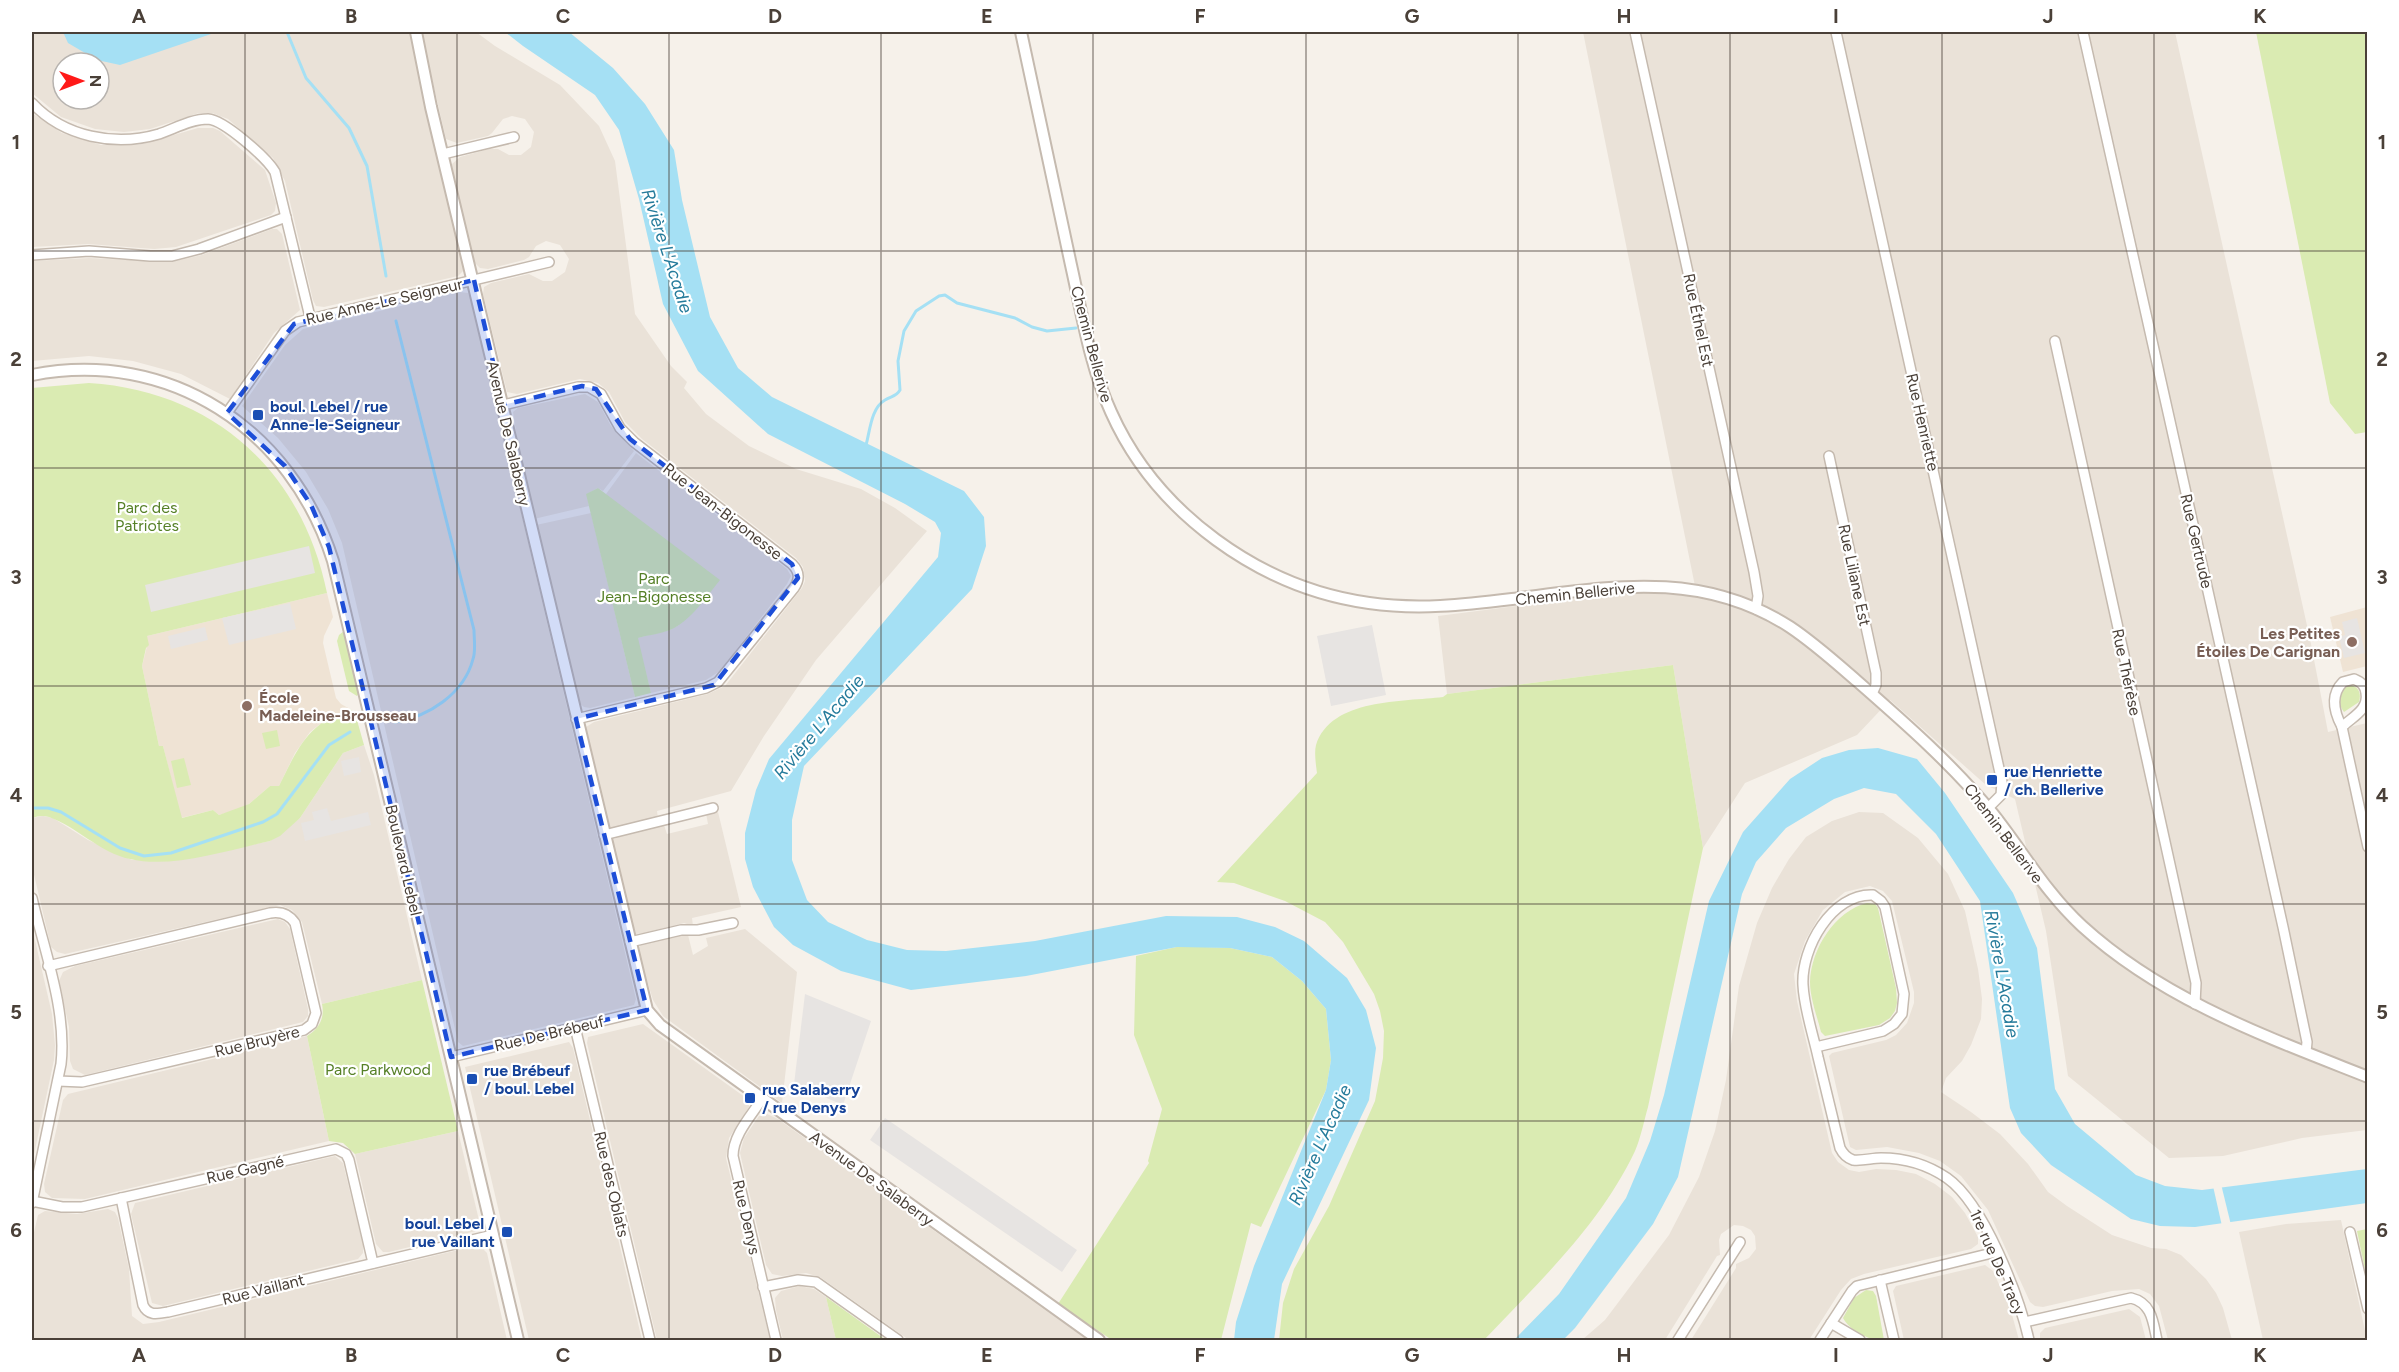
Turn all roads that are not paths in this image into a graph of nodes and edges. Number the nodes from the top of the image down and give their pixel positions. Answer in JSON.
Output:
{"nodes":[{"id":1,"x":416,"y":32,"type":"edge"},
{"id":2,"x":1021,"y":32,"type":"edge"},
{"id":3,"x":1635,"y":32,"type":"edge"},
{"id":4,"x":1836,"y":32,"type":"edge"},
{"id":5,"x":2083,"y":32,"type":"edge"},
{"id":6,"x":32,"y":103,"type":"edge"},
{"id":7,"x":514,"y":136,"type":"dead end"},
{"id":8,"x":442,"y":154,"type":"junction"},
{"id":9,"x":286,"y":217,"type":"junction"},
{"id":10,"x":32,"y":255,"type":"edge"},
{"id":11,"x":549,"y":262,"type":"dead end"},
{"id":12,"x":474,"y":280,"type":"junction"},
{"id":13,"x":310,"y":317,"type":"junction"},
{"id":14,"x":2055,"y":341,"type":"dead end"},
{"id":15,"x":32,"y":375,"type":"edge"},
{"id":16,"x":503,"y":405,"type":"junction"},
{"id":17,"x":227,"y":413,"type":"junction"},
{"id":18,"x":1829,"y":456,"type":"dead end"},
{"id":19,"x":1756,"y":609,"type":"junction"},
{"id":20,"x":1872,"y":694,"type":"junction"},
{"id":21,"x":576,"y":719,"type":"junction"},
{"id":22,"x":2342,"y":727,"type":"junction"},
{"id":23,"x":713,"y":808,"type":"dead end"},
{"id":24,"x":1988,"y":808,"type":"junction"},
{"id":25,"x":604,"y":835,"type":"junction"},
{"id":26,"x":2367,"y":847,"type":"edge"},
{"id":27,"x":32,"y":898,"type":"edge"},
{"id":28,"x":733,"y":923,"type":"dead end"},
{"id":29,"x":630,"y":942,"type":"junction"},
{"id":30,"x":48,"y":966,"type":"junction"},
{"id":31,"x":2195,"y":1004,"type":"junction"},
{"id":32,"x":647,"y":1010,"type":"junction"},
{"id":33,"x":575,"y":1027,"type":"junction"},
{"id":34,"x":1816,"y":1047,"type":"junction"},
{"id":35,"x":2306,"y":1052,"type":"junction"},
{"id":36,"x":451,"y":1057,"type":"junction"},
{"id":37,"x":2367,"y":1077,"type":"edge"},
{"id":38,"x":58,"y":1081,"type":"junction"},
{"id":39,"x":762,"y":1099,"type":"junction"},
{"id":40,"x":121,"y":1198,"type":"junction"},
{"id":41,"x":32,"y":1202,"type":"edge"},
{"id":42,"x":2350,"y":1232,"type":"dead end"},
{"id":43,"x":493,"y":1235,"type":"junction"},
{"id":44,"x":1740,"y":1242,"type":"dead end"},
{"id":45,"x":1996,"y":1252,"type":"junction"},
{"id":46,"x":373,"y":1263,"type":"junction"},
{"id":47,"x":1880,"y":1280,"type":"junction"},
{"id":48,"x":763,"y":1287,"type":"junction"},
{"id":49,"x":2367,"y":1309,"type":"edge"},
{"id":50,"x":2025,"y":1322,"type":"junction"},
{"id":51,"x":1831,"y":1323,"type":"junction"},
{"id":52,"x":518,"y":1341,"type":"edge"},
{"id":53,"x":650,"y":1341,"type":"edge"},
{"id":54,"x":776,"y":1341,"type":"edge"},
{"id":55,"x":898,"y":1341,"type":"edge"},
{"id":56,"x":1099,"y":1341,"type":"edge"},
{"id":57,"x":1678,"y":1341,"type":"edge"},
{"id":58,"x":1820,"y":1341,"type":"edge"},
{"id":59,"x":1860,"y":1341,"type":"edge"},
{"id":60,"x":1894,"y":1341,"type":"edge"},
{"id":61,"x":2029,"y":1341,"type":"edge"},
{"id":62,"x":2157,"y":1341,"type":"edge"}],
"edges":[{"from":1,"to":8,"type":"street","name":"Avenue De Salaberry"},
{"from":2,"to":19,"type":"street","name":"Chemin Bellerive"},
{"from":3,"to":19,"type":"street","name":"Rue Éthel Est"},
{"from":4,"to":24,"type":"street","name":"Rue Henriette"},
{"from":5,"to":35,"type":"street","name":"Rue Gertrude"},
{"from":6,"to":9,"type":"street"},
{"from":7,"to":8,"type":"street"},
{"from":8,"to":12,"type":"street","name":"Avenue De Salaberry"},
{"from":9,"to":10,"type":"street"},
{"from":9,"to":13,"type":"street"},
{"from":11,"to":12,"type":"street","name":"Rue Anne-Le Seigneur"},
{"from":12,"to":13,"type":"street","name":"Rue Anne-Le Seigneur"},
{"from":12,"to":16,"type":"street","name":"Avenue De Salaberry"},
{"from":13,"to":17,"type":"street","name":"Rue Anne-Le Seigneur"},
{"from":14,"to":31,"type":"street","name":"Rue Thérèse"},
{"from":15,"to":17,"type":"street","name":"Boulevard Lebel"},
{"from":16,"to":21,"type":"street","name":"Avenue De Salaberry"},
{"from":16,"to":21,"type":"street","name":"Rue Jean-Bigonesse"},
{"from":17,"to":36,"type":"street","name":"Boulevard Lebel"},
{"from":18,"to":20,"type":"street","name":"Rue Liliane Est"},
{"from":19,"to":20,"type":"street","name":"Chemin Bellerive"},
{"from":20,"to":24,"type":"street","name":"Chemin Bellerive"},
{"from":21,"to":25,"type":"street","name":"Avenue De Salaberry"},
{"from":22,"to":22,"type":"street"},
{"from":22,"to":26,"type":"street"},
{"from":23,"to":25,"type":"street"},
{"from":24,"to":31,"type":"street","name":"Chemin Bellerive"},
{"from":25,"to":29,"type":"street","name":"Avenue De Salaberry"},
{"from":27,"to":30,"type":"street"},
{"from":28,"to":29,"type":"street"},
{"from":29,"to":32,"type":"street","name":"Avenue De Salaberry"},
{"from":30,"to":38,"type":"street"},
{"from":30,"to":38,"type":"street","name":"Rue Bruyère"},
{"from":31,"to":35,"type":"street","name":"Chemin Bellerive"},
{"from":32,"to":33,"type":"street","name":"Rue De Brébeuf"},
{"from":32,"to":39,"type":"street","name":"Avenue De Salaberry"},
{"from":33,"to":36,"type":"street","name":"Rue De Brébeuf"},
{"from":33,"to":53,"type":"street","name":"Rue des Oblats"},
{"from":34,"to":34,"type":"street"},
{"from":34,"to":45,"type":"street","name":"1re rue De Tracy"},
{"from":35,"to":37,"type":"street","name":"Chemin Bellerive"},
{"from":36,"to":43,"type":"street","name":"Boulevard Lebel"},
{"from":38,"to":41,"type":"street"},
{"from":39,"to":48,"type":"street","name":"Rue Denys"},
{"from":39,"to":56,"type":"street","name":"Avenue De Salaberry"},
{"from":40,"to":41,"type":"street","name":"Rue Gagné"},
{"from":40,"to":46,"type":"street","name":"Rue Gagné"},
{"from":40,"to":46,"type":"street","name":"Rue Vaillant"},
{"from":42,"to":49,"type":"street"},
{"from":43,"to":46,"type":"street","name":"Rue Vaillant"},
{"from":43,"to":52,"type":"street","name":"Boulevard Lebel"},
{"from":44,"to":57,"type":"street"},
{"from":45,"to":47,"type":"street"},
{"from":45,"to":50,"type":"street","name":"1re rue De Tracy"},
{"from":47,"to":51,"type":"street"},
{"from":47,"to":60,"type":"street"},
{"from":48,"to":54,"type":"street","name":"Rue Denys"},
{"from":48,"to":55,"type":"street"},
{"from":50,"to":61,"type":"street","name":"1re rue De Tracy"},
{"from":50,"to":62,"type":"street"},
{"from":51,"to":58,"type":"street"},
{"from":51,"to":59,"type":"street"}]}
